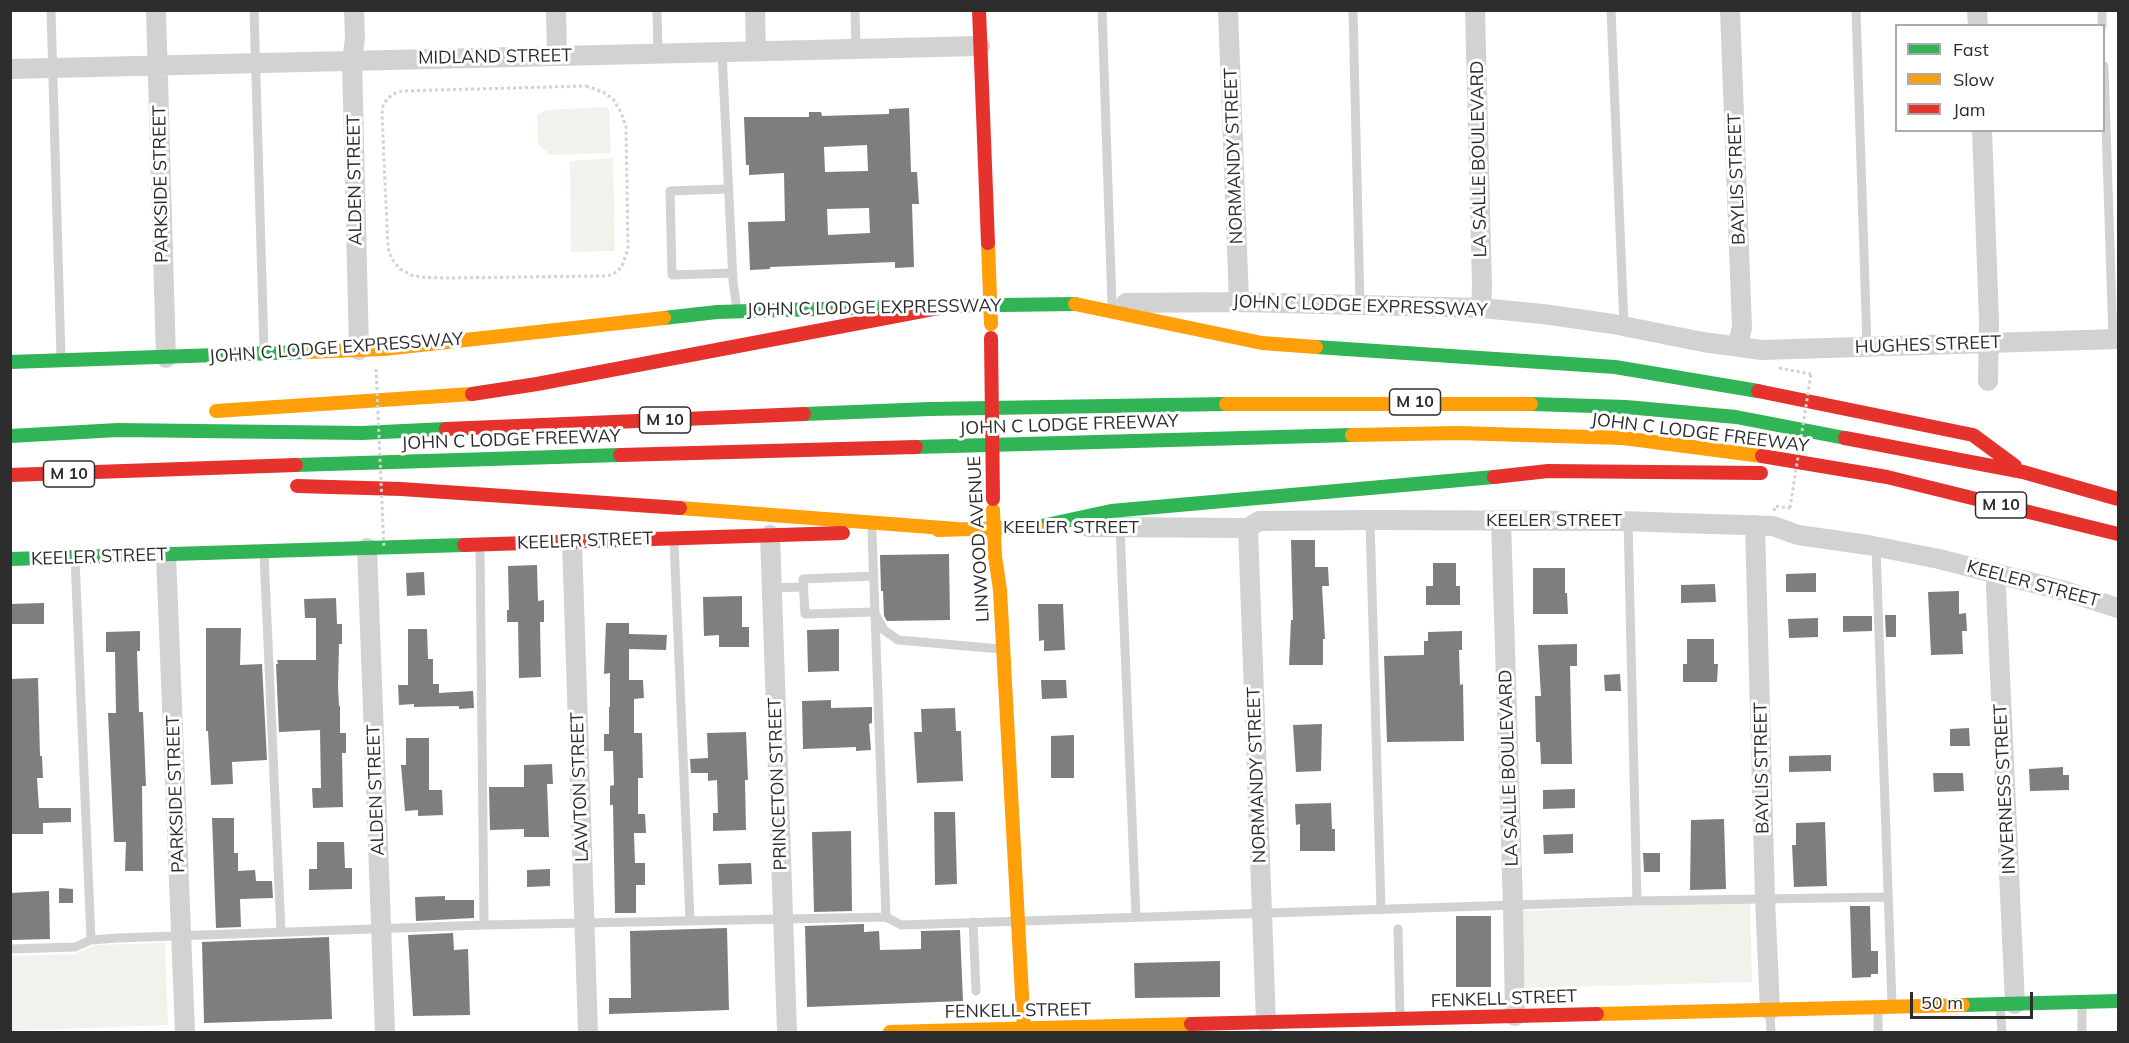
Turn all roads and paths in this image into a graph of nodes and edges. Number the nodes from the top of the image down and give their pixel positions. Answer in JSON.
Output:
{"nodes":[{"id":1,"x":51,"y":10,"type":"edge"},
{"id":2,"x":156,"y":10,"type":"edge"},
{"id":3,"x":254,"y":10,"type":"edge"},
{"id":4,"x":354,"y":10,"type":"edge"},
{"id":5,"x":556,"y":10,"type":"edge"},
{"id":6,"x":657,"y":10,"type":"edge"},
{"id":7,"x":755,"y":10,"type":"edge"},
{"id":8,"x":855,"y":10,"type":"edge"},
{"id":9,"x":979,"y":10,"type":"edge"},
{"id":10,"x":1102,"y":10,"type":"edge"},
{"id":11,"x":1228,"y":10,"type":"edge"},
{"id":12,"x":1353,"y":10,"type":"edge"},
{"id":13,"x":1475,"y":10,"type":"edge"},
{"id":14,"x":1611,"y":10,"type":"edge"},
{"id":15,"x":1730,"y":10,"type":"edge"},
{"id":16,"x":1856,"y":10,"type":"edge"},
{"id":17,"x":980,"y":46,"type":"junction"},
{"id":18,"x":856,"y":49,"type":"junction"},
{"id":19,"x":756,"y":51,"type":"junction"},
{"id":20,"x":722,"y":52,"type":"junction"},
{"id":21,"x":658,"y":54,"type":"junction"},
{"id":22,"x":557,"y":56,"type":"junction"},
{"id":23,"x":352,"y":61,"type":"junction"},
{"id":24,"x":255,"y":63,"type":"junction"},
{"id":25,"x":158,"y":66,"type":"junction"},
{"id":26,"x":53,"y":68,"type":"junction"},
{"id":27,"x":10,"y":69,"type":"edge"},
{"id":28,"x":586,"y":86,"type":"joint"},
{"id":29,"x":2105,"y":108,"type":"edge"},
{"id":30,"x":1982,"y":132,"type":"edge"},
{"id":31,"x":729,"y":189,"type":"junction"},
{"id":32,"x":732,"y":273,"type":"junction"},
{"id":33,"x":1239,"y":302,"type":"junction"},
{"id":34,"x":1075,"y":304,"type":"junction"},
{"id":35,"x":1112,"y":304,"type":"junction"},
{"id":36,"x":1360,"y":305,"type":"junction"},
{"id":37,"x":949,"y":306,"type":"junction"},
{"id":38,"x":991,"y":306,"type":"junction"},
{"id":39,"x":1480,"y":308,"type":"junction"},
{"id":40,"x":737,"y":311,"type":"junction"},
{"id":41,"x":1624,"y":326,"type":"junction"},
{"id":42,"x":2116,"y":339,"type":"edge"},
{"id":43,"x":1989,"y":343,"type":"junction"},
{"id":44,"x":1737,"y":346,"type":"junction"},
{"id":45,"x":1867,"y":346,"type":"junction"},
{"id":46,"x":359,"y":350,"type":"junction"},
{"id":47,"x":264,"y":354,"type":"junction"},
{"id":48,"x":166,"y":358,"type":"junction"},
{"id":49,"x":61,"y":360,"type":"junction"},
{"id":50,"x":10,"y":362,"type":"edge"},
{"id":51,"x":1770,"y":367,"type":"dead end"},
{"id":52,"x":376,"y":369,"type":"dead end"},
{"id":53,"x":1988,"y":381,"type":"dead end"},
{"id":54,"x":203,"y":413,"type":"dead end"},
{"id":55,"x":182,"y":418,"type":"dead end"},
{"id":56,"x":118,"y":430,"type":"junction"},
{"id":57,"x":10,"y":436,"type":"edge"},
{"id":58,"x":127,"y":472,"type":"junction"},
{"id":59,"x":2023,"y":472,"type":"junction"},
{"id":60,"x":10,"y":475,"type":"edge"},
{"id":61,"x":1887,"y":477,"type":"junction"},
{"id":62,"x":190,"y":482,"type":"dead end"},
{"id":63,"x":280,"y":486,"type":"dead end"},
{"id":64,"x":2118,"y":500,"type":"edge"},
{"id":65,"x":1775,"y":506,"type":"dead end"},
{"id":66,"x":1370,"y":520,"type":"junction"},
{"id":67,"x":1502,"y":520,"type":"junction"},
{"id":68,"x":1628,"y":521,"type":"junction"},
{"id":69,"x":1755,"y":525,"type":"junction"},
{"id":70,"x":1037,"y":527,"type":"junction"},
{"id":71,"x":1120,"y":527,"type":"junction"},
{"id":72,"x":994,"y":528,"type":"junction"},
{"id":73,"x":1248,"y":528,"type":"junction"},
{"id":74,"x":957,"y":529,"type":"junction"},
{"id":75,"x":872,"y":532,"type":"junction"},
{"id":76,"x":2118,"y":534,"type":"edge"},
{"id":77,"x":770,"y":535,"type":"junction"},
{"id":78,"x":674,"y":538,"type":"junction"},
{"id":79,"x":572,"y":542,"type":"junction"},
{"id":80,"x":480,"y":545,"type":"junction"},
{"id":81,"x":1876,"y":547,"type":"junction"},
{"id":82,"x":375,"y":548,"type":"junction"},
{"id":83,"x":264,"y":551,"type":"junction"},
{"id":84,"x":166,"y":555,"type":"junction"},
{"id":85,"x":75,"y":558,"type":"junction"},
{"id":86,"x":10,"y":559,"type":"edge"},
{"id":87,"x":1997,"y":574,"type":"junction"},
{"id":88,"x":873,"y":576,"type":"junction"},
{"id":89,"x":804,"y":587,"type":"junction"},
{"id":90,"x":771,"y":588,"type":"junction"},
{"id":91,"x":2118,"y":608,"type":"edge"},
{"id":92,"x":874,"y":612,"type":"junction"},
{"id":93,"x":1003,"y":649,"type":"junction"},
{"id":94,"x":1888,"y":897,"type":"junction"},
{"id":95,"x":1765,"y":898,"type":"junction"},
{"id":96,"x":1637,"y":901,"type":"junction"},
{"id":97,"x":1513,"y":906,"type":"junction"},
{"id":98,"x":1382,"y":910,"type":"junction"},
{"id":99,"x":1261,"y":913,"type":"junction"},
{"id":100,"x":1136,"y":916,"type":"junction"},
{"id":101,"x":886,"y":917,"type":"junction"},
{"id":102,"x":783,"y":919,"type":"junction"},
{"id":103,"x":1017,"y":920,"type":"junction"},
{"id":104,"x":690,"y":921,"type":"junction"},
{"id":105,"x":973,"y":922,"type":"junction"},
{"id":106,"x":584,"y":924,"type":"junction"},
{"id":107,"x":484,"y":925,"type":"junction"},
{"id":108,"x":381,"y":929,"type":"junction"},
{"id":109,"x":1398,"y":929,"type":"dead end"},
{"id":110,"x":280,"y":932,"type":"junction"},
{"id":111,"x":181,"y":936,"type":"junction"},
{"id":112,"x":91,"y":940,"type":"junction"},
{"id":113,"x":10,"y":949,"type":"edge"},
{"id":114,"x":976,"y":991,"type":"dead end"},
{"id":115,"x":2118,"y":1001,"type":"edge"},
{"id":116,"x":2082,"y":1002,"type":"junction"},
{"id":117,"x":2008,"y":1004,"type":"junction"},
{"id":118,"x":1885,"y":1007,"type":"junction"},
{"id":119,"x":1770,"y":1010,"type":"junction"},
{"id":120,"x":1515,"y":1016,"type":"junction"},
{"id":121,"x":1400,"y":1020,"type":"junction"},
{"id":122,"x":1266,"y":1023,"type":"junction"},
{"id":123,"x":1597,"y":1024,"type":"edge"},
{"id":124,"x":1127,"y":1030,"type":"edge"},
{"id":125,"x":1024,"y":1031,"type":"edge"},
{"id":126,"x":185,"y":1032,"type":"edge"},
{"id":127,"x":385,"y":1032,"type":"edge"},
{"id":128,"x":588,"y":1032,"type":"edge"},
{"id":129,"x":787,"y":1032,"type":"edge"},
{"id":130,"x":890,"y":1032,"type":"edge"},
{"id":131,"x":1771,"y":1032,"type":"edge"},
{"id":132,"x":1878,"y":1032,"type":"edge"},
{"id":133,"x":2002,"y":1032,"type":"edge"},
{"id":134,"x":2082,"y":1032,"type":"edge"}],
"edges":[{"from":1,"to":26,"type":"lane"},
{"from":2,"to":25,"type":"street","name":"PARKSIDE STREET"},
{"from":3,"to":24,"type":"lane"},
{"from":4,"to":23,"type":"street","name":"ALDEN STREET"},
{"from":5,"to":22,"type":"street"},
{"from":6,"to":21,"type":"lane"},
{"from":7,"to":19,"type":"street"},
{"from":8,"to":18,"type":"lane"},
{"from":9,"to":17,"type":"main road","name":"LINWOOD AVENUE"},
{"from":10,"to":35,"type":"lane"},
{"from":11,"to":33,"type":"street","name":"NORMANDY STREET"},
{"from":12,"to":36,"type":"lane"},
{"from":13,"to":39,"type":"street","name":"LA SALLE BOULEVARD"},
{"from":14,"to":41,"type":"lane"},
{"from":15,"to":44,"type":"street","name":"BAYLIS STREET"},
{"from":16,"to":45,"type":"lane"},
{"from":17,"to":18,"type":"street","name":"MIDLAND STREET"},
{"from":17,"to":38,"type":"main road","name":"LINWOOD AVENUE"},
{"from":18,"to":19,"type":"street","name":"MIDLAND STREET"},
{"from":19,"to":20,"type":"street","name":"MIDLAND STREET"},
{"from":20,"to":21,"type":"street","name":"MIDLAND STREET"},
{"from":20,"to":31,"type":"lane"},
{"from":21,"to":22,"type":"street","name":"MIDLAND STREET"},
{"from":22,"to":23,"type":"street","name":"MIDLAND STREET"},
{"from":23,"to":24,"type":"street","name":"MIDLAND STREET"},
{"from":23,"to":46,"type":"street","name":"ALDEN STREET"},
{"from":24,"to":25,"type":"street","name":"MIDLAND STREET"},
{"from":24,"to":47,"type":"lane"},
{"from":25,"to":26,"type":"street","name":"MIDLAND STREET"},
{"from":25,"to":48,"type":"street","name":"PARKSIDE STREET"},
{"from":26,"to":27,"type":"street","name":"MIDLAND STREET"},
{"from":26,"to":49,"type":"lane"},
{"from":28,"to":28,"type":"path"},
{"from":29,"to":42,"type":"lane"},
{"from":30,"to":43,"type":"street"},
{"from":31,"to":32,"type":"lane"},
{"from":31,"to":32,"type":"lane"},
{"from":32,"to":40,"type":"lane"},
{"from":33,"to":35,"type":"street","name":"JOHN C LODGE EXPRESSWAY"},
{"from":33,"to":36,"type":"street","name":"JOHN C LODGE EXPRESSWAY"},
{"from":34,"to":35,"type":"street","name":"JOHN C LODGE EXPRESSWAY"},
{"from":34,"to":38,"type":"main road","name":"JOHN C LODGE EXPRESSWAY"},
{"from":34,"to":59,"type":"main road"},
{"from":36,"to":39,"type":"street","name":"JOHN C LODGE EXPRESSWAY"},
{"from":37,"to":38,"type":"main road","name":"JOHN C LODGE EXPRESSWAY"},
{"from":37,"to":40,"type":"main road","name":"JOHN C LODGE EXPRESSWAY"},
{"from":37,"to":54,"type":"main road"},
{"from":38,"to":72,"type":"main road","name":"LINWOOD AVENUE","bridge":true},
{"from":39,"to":41,"type":"street","name":"JOHN C LODGE EXPRESSWAY"},
{"from":40,"to":46,"type":"main road","name":"JOHN C LODGE EXPRESSWAY"},
{"from":41,"to":44,"type":"street","name":"JOHN C LODGE EXPRESSWAY"},
{"from":42,"to":43,"type":"street","name":"HUGHES STREET"},
{"from":43,"to":45,"type":"street","name":"HUGHES STREET"},
{"from":43,"to":53,"type":"street"},
{"from":44,"to":45,"type":"street","name":"HUGHES STREET"},
{"from":46,"to":47,"type":"main road","name":"JOHN C LODGE EXPRESSWAY"},
{"from":47,"to":48,"type":"main road","name":"JOHN C LODGE EXPRESSWAY"},
{"from":48,"to":49,"type":"main road","name":"JOHN C LODGE EXPRESSWAY"},
{"from":49,"to":50,"type":"main road","name":"JOHN C LODGE EXPRESSWAY"},
{"from":51,"to":65,"type":"path","bridge":true},
{"from":52,"to":82,"type":"path","bridge":true},
{"from":55,"to":56,"type":"main road"},
{"from":56,"to":57,"type":"main road","name":"JOHN C LODGE FREEWAY","number":"M 10"},
{"from":56,"to":59,"type":"main road","name":"JOHN C LODGE FREEWAY","number":"M 10"},
{"from":58,"to":60,"type":"main road","name":"JOHN C LODGE FREEWAY","number":"M 10"},
{"from":58,"to":61,"type":"main road","name":"JOHN C LODGE FREEWAY","number":"M 10"},
{"from":58,"to":62,"type":"main road"},
{"from":59,"to":64,"type":"main road","name":"JOHN C LODGE FREEWAY","number":"M 10"},
{"from":61,"to":70,"type":"main road"},
{"from":61,"to":76,"type":"main road","name":"JOHN C LODGE FREEWAY","number":"M 10"},
{"from":63,"to":74,"type":"main road"},
{"from":66,"to":67,"type":"street","name":"KEELER STREET"},
{"from":66,"to":73,"type":"street","name":"KEELER STREET"},
{"from":66,"to":98,"type":"lane"},
{"from":67,"to":68,"type":"street","name":"KEELER STREET"},
{"from":67,"to":97,"type":"street","name":"LA SALLE BOULEVARD"},
{"from":68,"to":69,"type":"street","name":"KEELER STREET"},
{"from":68,"to":96,"type":"lane"},
{"from":69,"to":81,"type":"street","name":"KEELER STREET"},
{"from":69,"to":95,"type":"street","name":"BAYLIS STREET"},
{"from":70,"to":71,"type":"street","name":"KEELER STREET"},
{"from":70,"to":72,"type":"main road","name":"KEELER STREET"},
{"from":71,"to":73,"type":"street","name":"KEELER STREET"},
{"from":71,"to":100,"type":"lane"},
{"from":72,"to":74,"type":"main road","name":"KEELER STREET"},
{"from":72,"to":93,"type":"main road","name":"LINWOOD AVENUE"},
{"from":73,"to":99,"type":"street","name":"NORMANDY STREET"},
{"from":74,"to":75,"type":"main road","name":"KEELER STREET"},
{"from":75,"to":77,"type":"main road","name":"KEELER STREET"},
{"from":75,"to":88,"type":"lane"},
{"from":77,"to":78,"type":"main road","name":"KEELER STREET"},
{"from":77,"to":90,"type":"street","name":"PRINCETON STREET"},
{"from":78,"to":79,"type":"main road","name":"KEELER STREET"},
{"from":78,"to":104,"type":"lane"},
{"from":79,"to":80,"type":"main road","name":"KEELER STREET"},
{"from":79,"to":106,"type":"street","name":"LAWTON STREET"},
{"from":80,"to":82,"type":"main road","name":"KEELER STREET"},
{"from":80,"to":107,"type":"lane"},
{"from":81,"to":87,"type":"street","name":"KEELER STREET"},
{"from":81,"to":94,"type":"lane"},
{"from":82,"to":83,"type":"main road","name":"KEELER STREET"},
{"from":82,"to":108,"type":"street","name":"ALDEN STREET"},
{"from":83,"to":84,"type":"main road","name":"KEELER STREET"},
{"from":83,"to":110,"type":"lane"},
{"from":84,"to":85,"type":"main road","name":"KEELER STREET"},
{"from":84,"to":111,"type":"street","name":"PARKSIDE STREET"},
{"from":85,"to":86,"type":"main road","name":"KEELER STREET"},
{"from":85,"to":112,"type":"lane"},
{"from":87,"to":91,"type":"street","name":"KEELER STREET"},
{"from":87,"to":117,"type":"street","name":"INVERNESS STREET"},
{"from":88,"to":89,"type":"lane"},
{"from":88,"to":92,"type":"lane"},
{"from":89,"to":90,"type":"lane"},
{"from":89,"to":92,"type":"lane"},
{"from":90,"to":102,"type":"street","name":"PRINCETON STREET"},
{"from":92,"to":93,"type":"lane"},
{"from":92,"to":101,"type":"lane"},
{"from":93,"to":103,"type":"main road","name":"LINWOOD AVENUE"},
{"from":94,"to":95,"type":"lane"},
{"from":94,"to":118,"type":"lane"},
{"from":95,"to":96,"type":"lane"},
{"from":95,"to":119,"type":"street","name":"BAYLIS STREET"},
{"from":96,"to":97,"type":"lane"},
{"from":97,"to":98,"type":"lane"},
{"from":97,"to":120,"type":"street","name":"LA SALLE BOULEVARD"},
{"from":98,"to":99,"type":"lane"},
{"from":99,"to":100,"type":"lane"},
{"from":99,"to":122,"type":"street","name":"NORMANDY STREET"},
{"from":100,"to":103,"type":"lane"},
{"from":101,"to":102,"type":"lane"},
{"from":101,"to":105,"type":"lane"},
{"from":102,"to":104,"type":"lane"},
{"from":102,"to":129,"type":"street","name":"PRINCETON STREET"},
{"from":103,"to":105,"type":"lane"},
{"from":103,"to":125,"type":"main road","name":"LINWOOD AVENUE"},
{"from":104,"to":106,"type":"lane"},
{"from":105,"to":114,"type":"lane"},
{"from":106,"to":107,"type":"lane"},
{"from":106,"to":128,"type":"street","name":"LAWTON STREET"},
{"from":107,"to":108,"type":"lane"},
{"from":108,"to":110,"type":"lane"},
{"from":108,"to":127,"type":"street","name":"ALDEN STREET"},
{"from":109,"to":121,"type":"lane"},
{"from":110,"to":111,"type":"lane"},
{"from":111,"to":112,"type":"lane"},
{"from":111,"to":126,"type":"street","name":"PARKSIDE STREET"},
{"from":112,"to":113,"type":"lane"},
{"from":115,"to":116,"type":"main road","name":"FENKELL STREET"},
{"from":116,"to":117,"type":"main road","name":"FENKELL STREET"},
{"from":116,"to":134,"type":"lane"},
{"from":117,"to":118,"type":"main road","name":"FENKELL STREET"},
{"from":117,"to":133,"type":"lane"},
{"from":118,"to":119,"type":"main road","name":"FENKELL STREET"},
{"from":118,"to":132,"type":"lane"},
{"from":119,"to":123,"type":"main road","name":"FENKELL STREET"},
{"from":119,"to":131,"type":"lane"},
{"from":120,"to":121,"type":"main road","name":"FENKELL STREET"},
{"from":120,"to":123,"type":"main road","name":"FENKELL STREET"},
{"from":121,"to":122,"type":"main road","name":"FENKELL STREET"},
{"from":122,"to":124,"type":"main road","name":"FENKELL STREET"},
{"from":124,"to":125,"type":"main road","name":"FENKELL STREET"},
{"from":125,"to":130,"type":"main road","name":"FENKELL STREET"}]}
